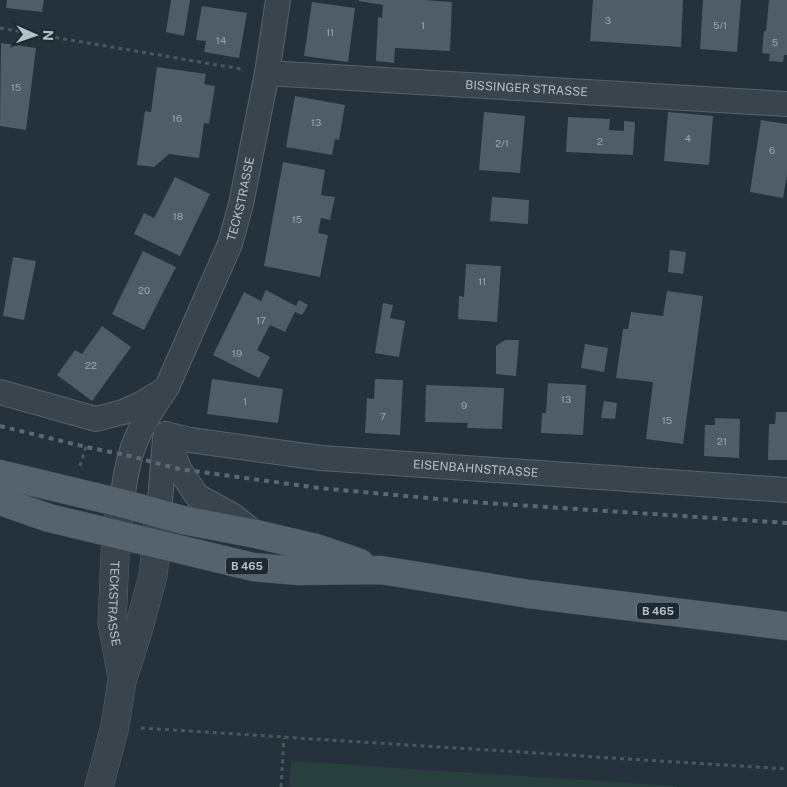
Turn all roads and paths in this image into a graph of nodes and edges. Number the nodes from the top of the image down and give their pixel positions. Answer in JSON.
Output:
{"nodes":[{"id":1,"x":278,"y":0,"type":"edge"},
{"id":2,"x":0,"y":28,"type":"edge"},
{"id":3,"x":267,"y":73,"type":"junction"},
{"id":4,"x":787,"y":104,"type":"edge"},
{"id":5,"x":168,"y":387,"type":"junction"},
{"id":6,"x":0,"y":392,"type":"edge"},
{"id":7,"x":166,"y":434,"type":"junction"},
{"id":8,"x":0,"y":474,"type":"edge"},
{"id":9,"x":787,"y":490,"type":"edge"},
{"id":10,"x":0,"y":501,"type":"edge"},
{"id":11,"x":121,"y":503,"type":"junction"},
{"id":12,"x":159,"y":513,"type":"junction"},
{"id":13,"x":116,"y":534,"type":"junction"},
{"id":14,"x":256,"y":534,"type":"junction"},
{"id":15,"x":156,"y":544,"type":"junction"},
{"id":16,"x":381,"y":570,"type":"junction"},
{"id":17,"x":787,"y":626,"type":"edge"},
{"id":18,"x":122,"y":681,"type":"junction"},
{"id":19,"x":115,"y":726,"type":"junction"},
{"id":20,"x":284,"y":738,"type":"junction"},
{"id":21,"x":787,"y":769,"type":"edge"},
{"id":22,"x":99,"y":787,"type":"edge"},
{"id":23,"x":281,"y":787,"type":"edge"}],
"edges":[{"from":1,"to":3,"type":"street","name":"TECKSTRASSE"},
{"from":2,"to":3,"type":"path"},
{"from":3,"to":4,"type":"street","name":"BISSINGER STRASSE"},
{"from":3,"to":5,"type":"street","name":"TECKSTRASSE"},
{"from":5,"to":6,"type":"street"},
{"from":5,"to":7,"type":"street","name":"TECKSTRASSE"},
{"from":5,"to":11,"type":"street","name":"TECKSTRASSE"},
{"from":7,"to":9,"type":"street","name":"EISENBAHNSTRASSE"},
{"from":7,"to":12,"type":"street","name":"TECKSTRASSE"},
{"from":7,"to":14,"type":"street"},
{"from":8,"to":11,"type":"main road","number":"B 465"},
{"from":10,"to":13,"type":"main road","number":"B 465"},
{"from":11,"to":12,"type":"main road","number":"B 465"},
{"from":11,"to":13,"type":"street","name":"TECKSTRASSE"},
{"from":12,"to":14,"type":"main road","number":"B 465"},
{"from":12,"to":15,"type":"street","name":"TECKSTRASSE"},
{"from":13,"to":15,"type":"main road","number":"B 465"},
{"from":13,"to":18,"type":"street","name":"TECKSTRASSE"},
{"from":14,"to":16,"type":"main road","number":"B 465"},
{"from":15,"to":16,"type":"main road","number":"B 465"},
{"from":15,"to":18,"type":"street","name":"TECKSTRASSE"},
{"from":16,"to":17,"type":"main road","number":"B 465"},
{"from":18,"to":19,"type":"street","name":"TECKSTRASSE"},
{"from":19,"to":20,"type":"path"},
{"from":19,"to":22,"type":"street","name":"TECKSTRASSE"},
{"from":20,"to":21,"type":"path"},
{"from":20,"to":23,"type":"path"}]}
